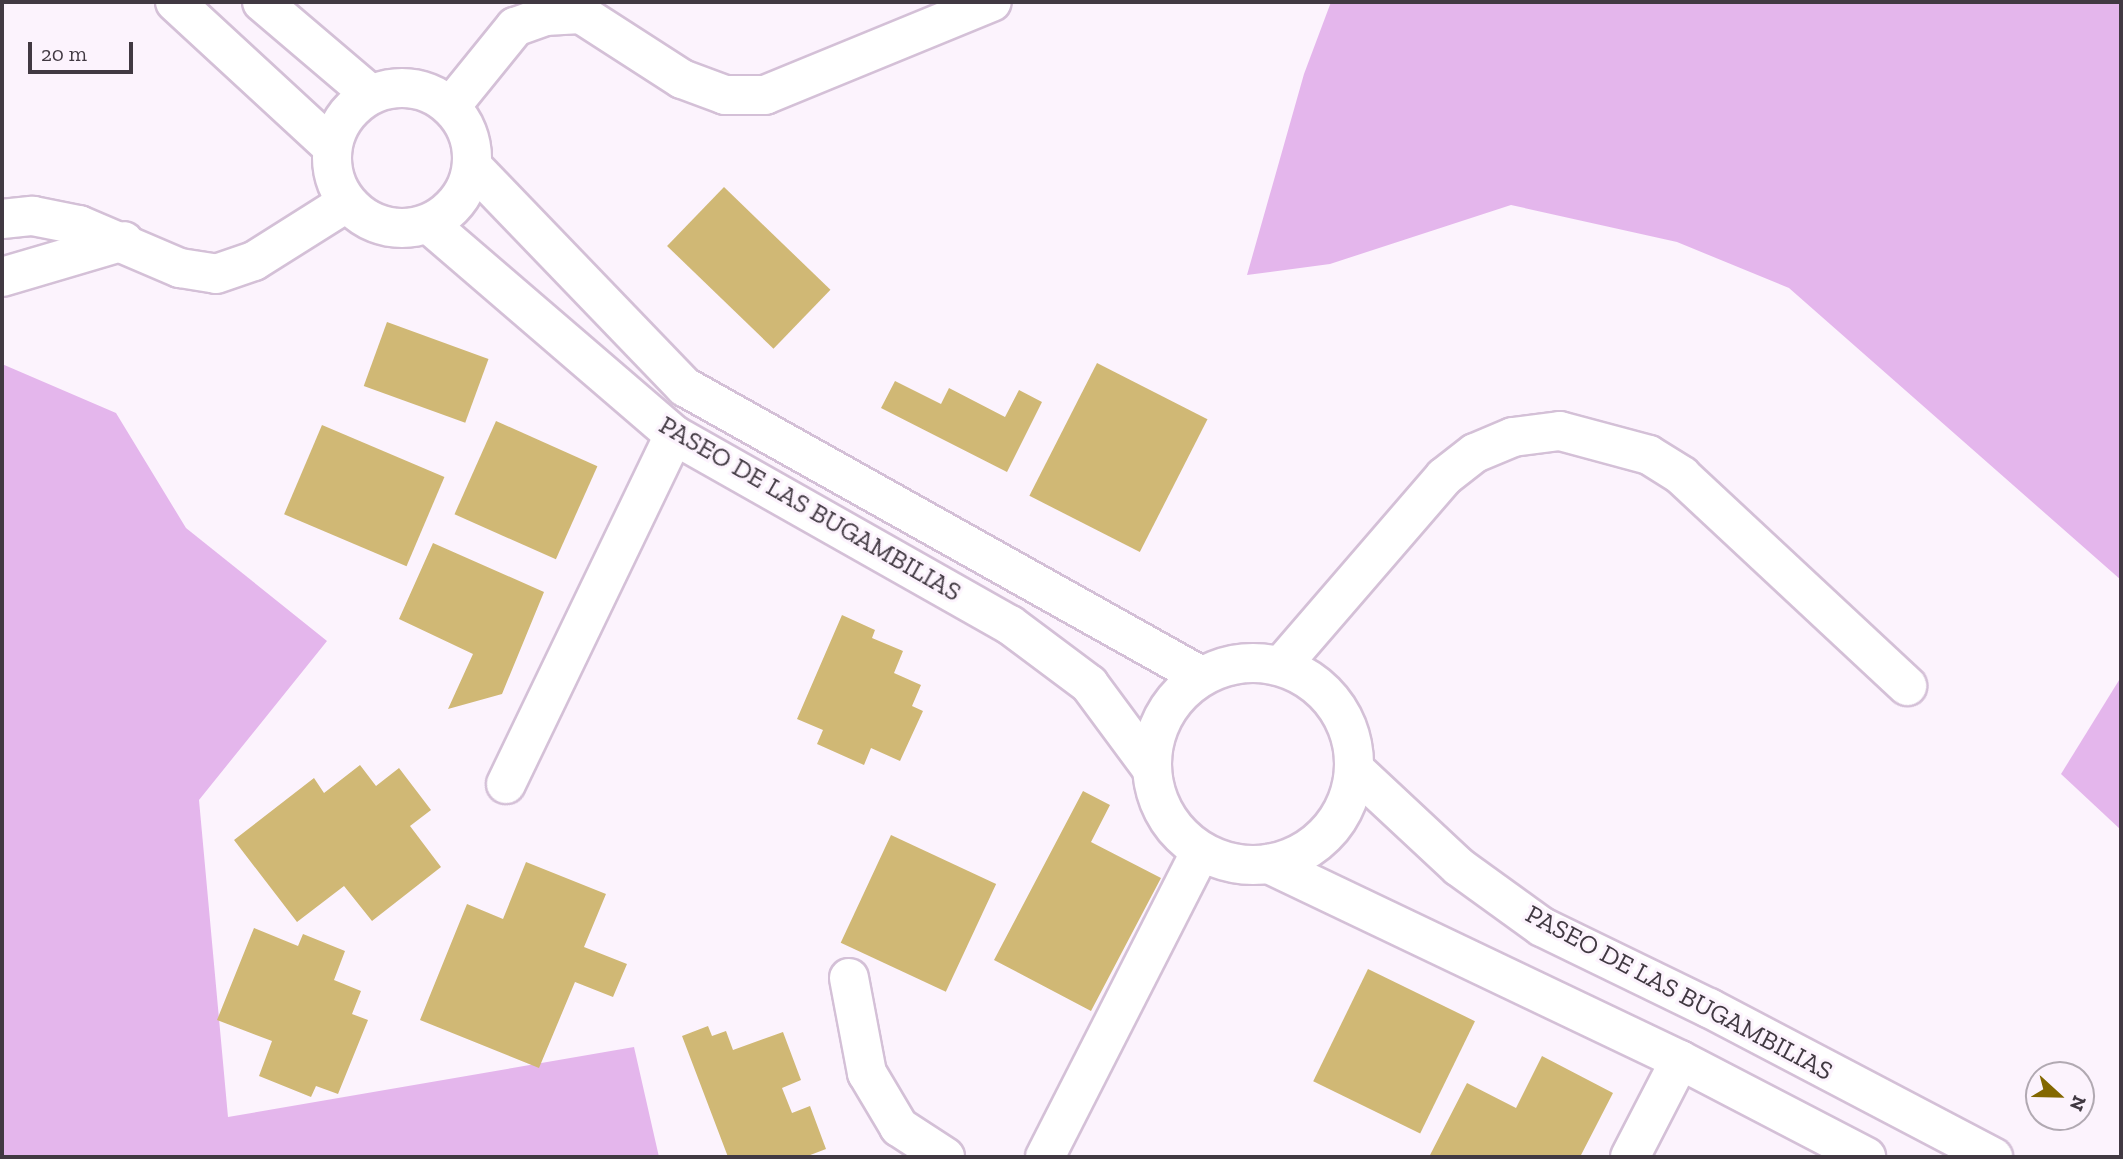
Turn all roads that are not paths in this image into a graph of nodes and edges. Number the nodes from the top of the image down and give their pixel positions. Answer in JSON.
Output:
{"nodes":[{"id":1,"x":175,"y":2,"type":"edge"},
{"id":2,"x":262,"y":2,"type":"edge"},
{"id":3,"x":992,"y":2,"type":"edge"},
{"id":4,"x":370,"y":94,"type":"junction"},
{"id":5,"x":450,"y":106,"type":"junction"},
{"id":6,"x":331,"y":146,"type":"junction"},
{"id":7,"x":473,"y":167,"type":"junction"},
{"id":8,"x":346,"y":203,"type":"junction"},
{"id":9,"x":2,"y":219,"type":"edge"},
{"id":10,"x":430,"y":225,"type":"junction"},
{"id":11,"x":124,"y":241,"type":"junction"},
{"id":12,"x":2,"y":277,"type":"edge"},
{"id":13,"x":674,"y":435,"type":"junction"},
{"id":14,"x":1281,"y":666,"type":"junction"},
{"id":15,"x":1201,"y":676,"type":"junction"},
{"id":16,"x":1907,"y":686,"type":"dead end"},
{"id":17,"x":1152,"y":769,"type":"junction"},
{"id":18,"x":1355,"y":770,"type":"junction"},
{"id":19,"x":506,"y":784,"type":"dead end"},
{"id":20,"x":1201,"y":851,"type":"junction"},
{"id":21,"x":1269,"y":864,"type":"junction"},
{"id":22,"x":849,"y":978,"type":"dead end"},
{"id":23,"x":1680,"y":1060,"type":"junction"},
{"id":24,"x":945,"y":1157,"type":"edge"},
{"id":25,"x":1045,"y":1157,"type":"edge"},
{"id":26,"x":1630,"y":1157,"type":"edge"},
{"id":27,"x":1866,"y":1157,"type":"edge"},
{"id":28,"x":1993,"y":1157,"type":"edge"}],
"edges":[{"from":1,"to":6,"type":"street"},
{"from":2,"to":4,"type":"street"},
{"from":3,"to":5,"type":"street"},
{"from":4,"to":5,"type":"street"},
{"from":4,"to":6,"type":"street"},
{"from":5,"to":7,"type":"street"},
{"from":6,"to":8,"type":"street"},
{"from":7,"to":10,"type":"street"},
{"from":7,"to":15,"type":"street","name":"PASEO DE LAS BUGAMBILIAS"},
{"from":8,"to":10,"type":"street"},
{"from":8,"to":11,"type":"street"},
{"from":9,"to":11,"type":"street"},
{"from":10,"to":13,"type":"street","name":"PASEO DE LAS BUGAMBILIAS"},
{"from":11,"to":12,"type":"street"},
{"from":13,"to":17,"type":"street","name":"PASEO DE LAS BUGAMBILIAS"},
{"from":13,"to":19,"type":"street"},
{"from":14,"to":15,"type":"street"},
{"from":14,"to":16,"type":"street"},
{"from":14,"to":18,"type":"street"},
{"from":15,"to":17,"type":"street"},
{"from":17,"to":20,"type":"street"},
{"from":18,"to":21,"type":"street"},
{"from":18,"to":28,"type":"street","name":"PASEO DE LAS BUGAMBILIAS"},
{"from":20,"to":21,"type":"street"},
{"from":20,"to":25,"type":"street"},
{"from":21,"to":23,"type":"street"},
{"from":22,"to":24,"type":"street"},
{"from":23,"to":26,"type":"street"},
{"from":23,"to":27,"type":"street"}]}
